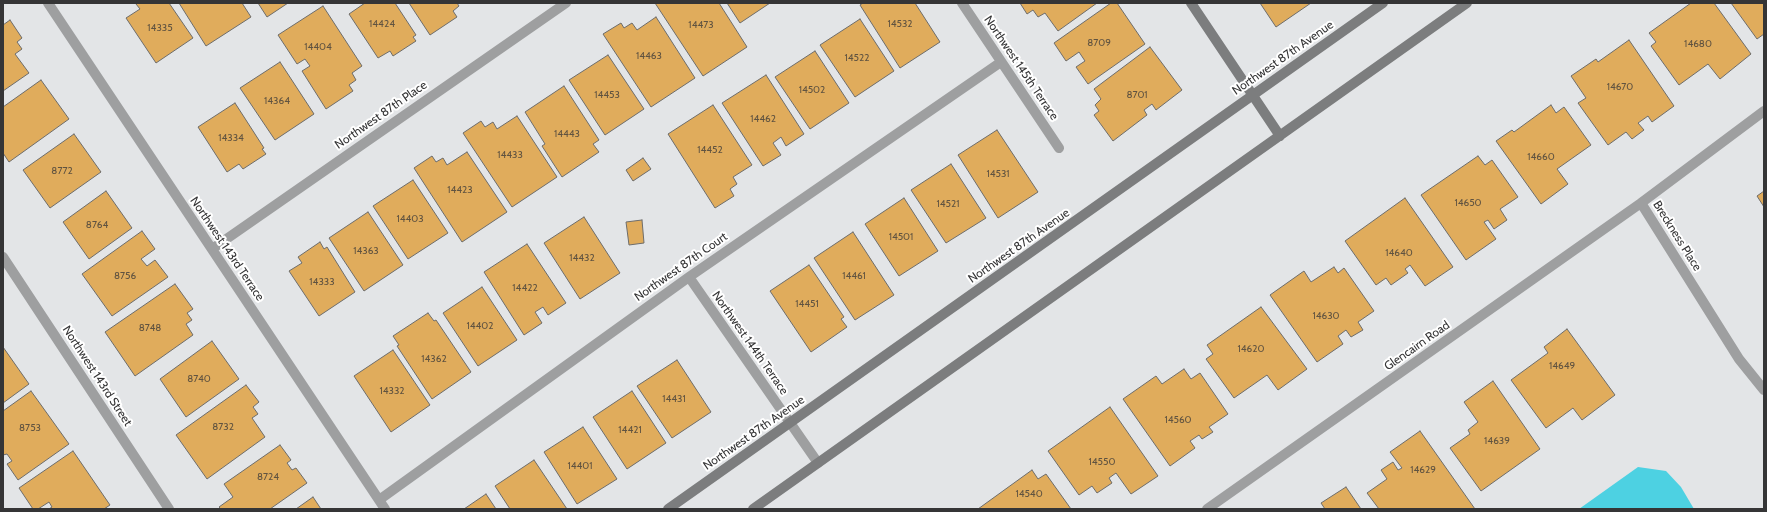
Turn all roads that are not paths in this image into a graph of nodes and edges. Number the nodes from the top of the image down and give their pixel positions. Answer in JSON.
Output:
{"nodes":[{"id":1,"x":48,"y":3,"type":"edge"},
{"id":2,"x":566,"y":3,"type":"edge"},
{"id":3,"x":962,"y":3,"type":"edge"},
{"id":4,"x":1191,"y":3,"type":"edge"},
{"id":5,"x":1384,"y":3,"type":"edge"},
{"id":6,"x":1467,"y":3,"type":"edge"},
{"id":7,"x":1001,"y":62,"type":"junction"},
{"id":8,"x":1253,"y":96,"type":"junction"},
{"id":9,"x":1764,"y":110,"type":"edge"},
{"id":10,"x":1280,"y":136,"type":"junction"},
{"id":11,"x":1059,"y":148,"type":"dead end"},
{"id":12,"x":1641,"y":203,"type":"junction"},
{"id":13,"x":212,"y":249,"type":"junction"},
{"id":14,"x":3,"y":257,"type":"edge"},
{"id":15,"x":689,"y":277,"type":"junction"},
{"id":16,"x":1764,"y":390,"type":"edge"},
{"id":17,"x":790,"y":423,"type":"junction"},
{"id":18,"x":818,"y":463,"type":"junction"},
{"id":19,"x":379,"y":500,"type":"junction"},
{"id":20,"x":169,"y":509,"type":"edge"},
{"id":21,"x":385,"y":509,"type":"edge"},
{"id":22,"x":668,"y":509,"type":"edge"},
{"id":23,"x":753,"y":509,"type":"edge"},
{"id":24,"x":1207,"y":509,"type":"edge"}],
"edges":[{"from":1,"to":13,"type":"street","name":"Northwest 143rd Terrace"},
{"from":2,"to":13,"type":"street","name":"Northwest 87th Place"},
{"from":3,"to":7,"type":"street","name":"Northwest 145th Terrace"},
{"from":4,"to":8,"type":"main road"},
{"from":5,"to":8,"type":"main road","name":"Northwest 87th Avenue"},
{"from":6,"to":10,"type":"main road"},
{"from":7,"to":11,"type":"street","name":"Northwest 145th Terrace"},
{"from":7,"to":15,"type":"street","name":"Northwest 87th Court"},
{"from":8,"to":10,"type":"main road"},
{"from":8,"to":17,"type":"main road","name":"Northwest 87th Avenue"},
{"from":9,"to":12,"type":"street","name":"Breckness Place"},
{"from":10,"to":18,"type":"main road"},
{"from":12,"to":16,"type":"street","name":"Breckness Place"},
{"from":12,"to":24,"type":"street","name":"Glencairn Road"},
{"from":13,"to":19,"type":"street","name":"Northwest 143rd Terrace"},
{"from":14,"to":20,"type":"street","name":"Northwest 143rd Street"},
{"from":15,"to":17,"type":"street","name":"Northwest 144th Terrace"},
{"from":15,"to":19,"type":"street","name":"Northwest 87th Court"},
{"from":17,"to":18,"type":"street","name":"Northwest 144th Terrace"},
{"from":17,"to":22,"type":"main road","name":"Northwest 87th Avenue"},
{"from":18,"to":23,"type":"main road"},
{"from":19,"to":21,"type":"street","name":"Northwest 143rd Terrace"}]}
